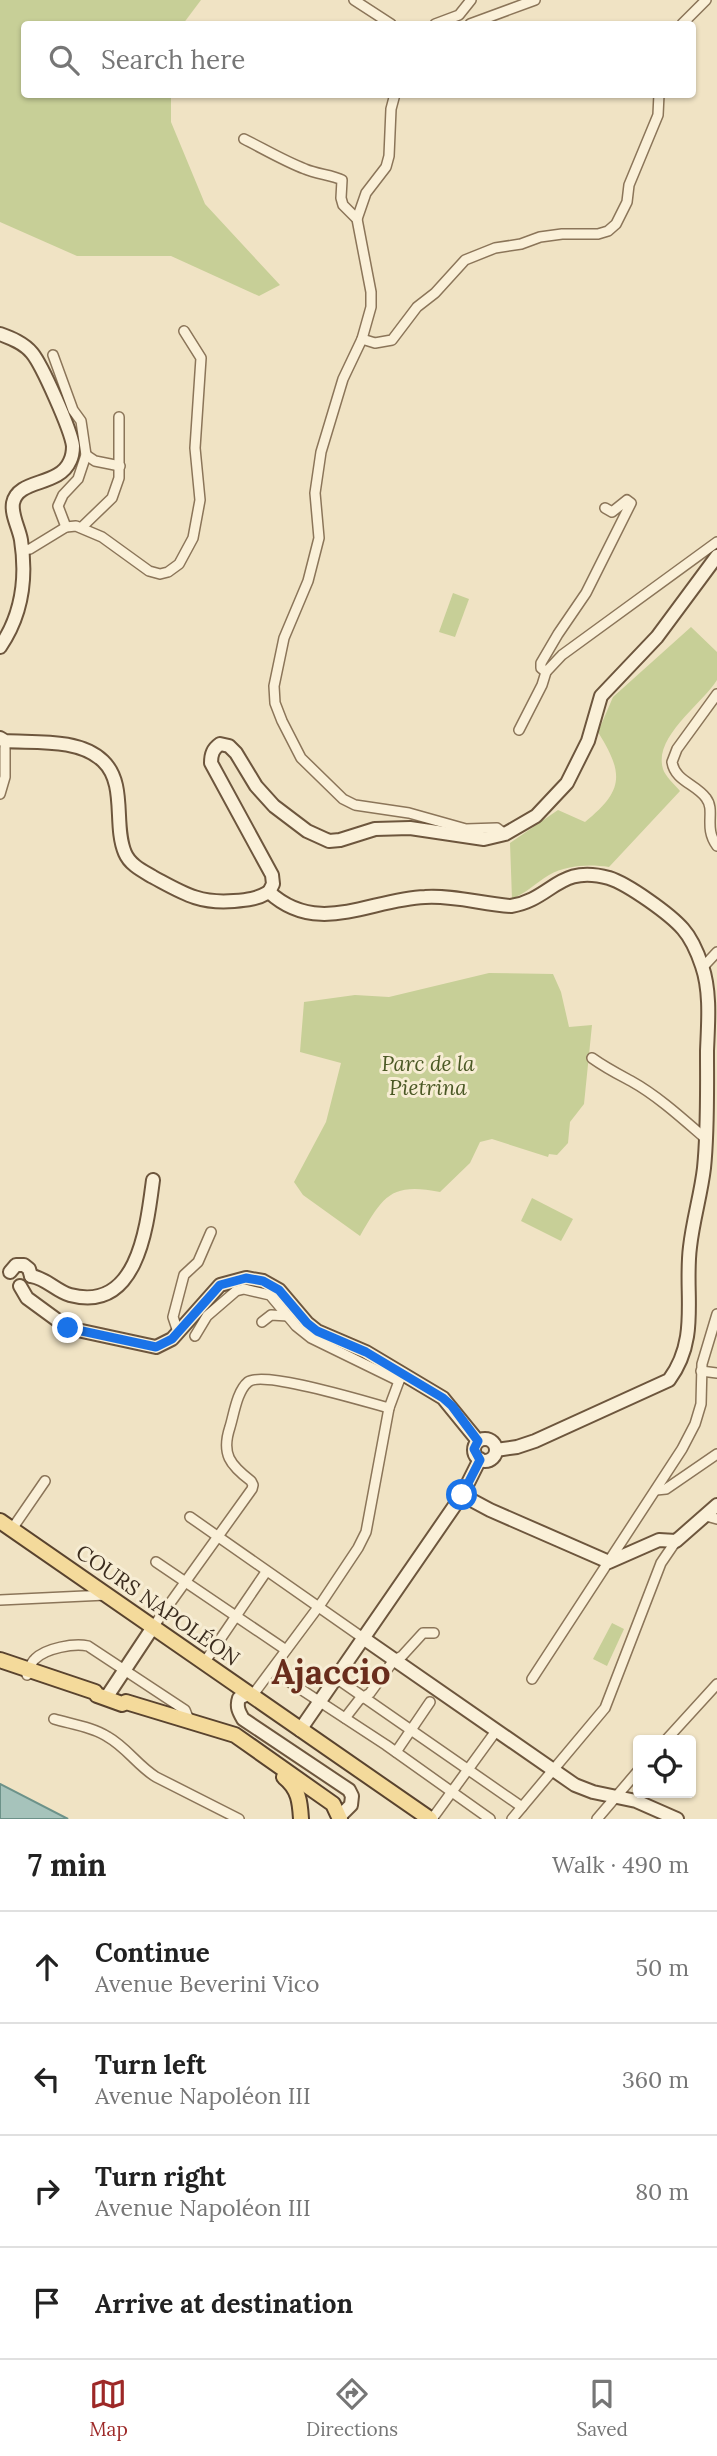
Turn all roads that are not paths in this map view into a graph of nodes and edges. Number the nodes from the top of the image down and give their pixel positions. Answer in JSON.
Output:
{"nodes":[{"id":1,"x":354,"y":0,"type":"edge"},
{"id":2,"x":471,"y":0,"type":"edge"},
{"id":3,"x":535,"y":0,"type":"edge"},
{"id":4,"x":706,"y":0,"type":"edge"},
{"id":5,"x":386,"y":21,"type":"edge"},
{"id":6,"x":443,"y":21,"type":"edge"},
{"id":7,"x":478,"y":21,"type":"edge"},
{"id":8,"x":685,"y":21,"type":"edge"},
{"id":9,"x":394,"y":98,"type":"edge"},
{"id":10,"x":659,"y":98,"type":"edge"},
{"id":11,"x":244,"y":139,"type":"dead end"},
{"id":12,"x":357,"y":219,"type":"junction"},
{"id":13,"x":184,"y":331,"type":"dead end"},
{"id":14,"x":0,"y":334,"type":"edge"},
{"id":15,"x":362,"y":339,"type":"junction"},
{"id":16,"x":53,"y":355,"type":"dead end"},
{"id":17,"x":119,"y":417,"type":"dead end"},
{"id":18,"x":86,"y":454,"type":"junction"},
{"id":19,"x":120,"y":466,"type":"junction"},
{"id":20,"x":605,"y":508,"type":"dead end"},
{"id":21,"x":66,"y":527,"type":"junction"},
{"id":22,"x":82,"y":527,"type":"junction"},
{"id":23,"x":717,"y":542,"type":"edge"},
{"id":24,"x":22,"y":550,"type":"junction"},
{"id":25,"x":717,"y":556,"type":"edge"},
{"id":26,"x":0,"y":647,"type":"edge"},
{"id":27,"x":546,"y":672,"type":"junction"},
{"id":28,"x":717,"y":694,"type":"edge"},
{"id":29,"x":519,"y":730,"type":"dead end"},
{"id":30,"x":2,"y":739,"type":"edge"},
{"id":31,"x":0,"y":794,"type":"edge"},
{"id":32,"x":505,"y":834,"type":"junction"},
{"id":33,"x":717,"y":846,"type":"edge"},
{"id":34,"x":270,"y":892,"type":"junction"},
{"id":35,"x":717,"y":953,"type":"edge"},
{"id":36,"x":703,"y":967,"type":"junction"},
{"id":37,"x":592,"y":1058,"type":"dead end"},
{"id":38,"x":706,"y":1139,"type":"junction"},
{"id":39,"x":153,"y":1180,"type":"dead end"},
{"id":40,"x":211,"y":1232,"type":"dead end"},
{"id":41,"x":5,"y":1270,"type":"edge"},
{"id":42,"x":31,"y":1276,"type":"junction"},
{"id":43,"x":20,"y":1286,"type":"junction"},
{"id":44,"x":717,"y":1314,"type":"edge"},
{"id":45,"x":288,"y":1316,"type":"junction"},
{"id":46,"x":262,"y":1322,"type":"dead end"},
{"id":47,"x":178,"y":1332,"type":"junction"},
{"id":48,"x":195,"y":1336,"type":"dead end"},
{"id":49,"x":701,"y":1371,"type":"junction"},
{"id":50,"x":717,"y":1373,"type":"edge"},
{"id":51,"x":397,"y":1375,"type":"junction"},
{"id":52,"x":389,"y":1408,"type":"junction"},
{"id":53,"x":478,"y":1441,"type":"junction"},
{"id":54,"x":496,"y":1450,"type":"junction"},
{"id":55,"x":717,"y":1454,"type":"edge"},
{"id":56,"x":480,"y":1460,"type":"junction"},
{"id":57,"x":45,"y":1481,"type":"dead end"},
{"id":58,"x":656,"y":1489,"type":"junction"},
{"id":59,"x":462,"y":1495,"type":"junction"},
{"id":60,"x":717,"y":1505,"type":"edge"},
{"id":61,"x":190,"y":1517,"type":"dead end"},
{"id":62,"x":712,"y":1518,"type":"edge"},
{"id":63,"x":4,"y":1525,"type":"edge"},
{"id":64,"x":217,"y":1536,"type":"junction"},
{"id":65,"x":676,"y":1541,"type":"junction"},
{"id":66,"x":156,"y":1562,"type":"dead end"},
{"id":67,"x":609,"y":1562,"type":"junction"},
{"id":68,"x":267,"y":1572,"type":"junction"},
{"id":69,"x":184,"y":1581,"type":"junction"},
{"id":70,"x":106,"y":1595,"type":"junction"},
{"id":71,"x":0,"y":1600,"type":"edge"},
{"id":72,"x":317,"y":1608,"type":"junction"},
{"id":73,"x":237,"y":1617,"type":"junction"},
{"id":74,"x":153,"y":1627,"type":"junction"},
{"id":75,"x":433,"y":1633,"type":"dead end"},
{"id":76,"x":363,"y":1638,"type":"junction"},
{"id":77,"x":286,"y":1650,"type":"junction"},
{"id":78,"x":0,"y":1660,"type":"edge"},
{"id":79,"x":394,"y":1660,"type":"junction"},
{"id":80,"x":204,"y":1663,"type":"junction"},
{"id":81,"x":0,"y":1668,"type":"edge"},
{"id":82,"x":124,"y":1670,"type":"junction"},
{"id":83,"x":28,"y":1673,"type":"junction"},
{"id":84,"x":279,"y":1675,"type":"dead end"},
{"id":85,"x":336,"y":1678,"type":"junction"},
{"id":86,"x":532,"y":1679,"type":"dead end"},
{"id":87,"x":717,"y":1684,"type":"edge"},
{"id":88,"x":250,"y":1695,"type":"junction"},
{"id":89,"x":101,"y":1697,"type":"junction"},
{"id":90,"x":365,"y":1697,"type":"junction"},
{"id":91,"x":430,"y":1702,"type":"dead end"},
{"id":92,"x":319,"y":1703,"type":"junction"},
{"id":93,"x":122,"y":1704,"type":"junction"},
{"id":94,"x":345,"y":1718,"type":"junction"},
{"id":95,"x":54,"y":1719,"type":"dead end"},
{"id":96,"x":189,"y":1720,"type":"junction"},
{"id":97,"x":412,"y":1729,"type":"junction"},
{"id":98,"x":300,"y":1730,"type":"junction"},
{"id":99,"x":496,"y":1731,"type":"junction"},
{"id":100,"x":671,"y":1735,"type":"edge"},
{"id":101,"x":396,"y":1752,"type":"junction"},
{"id":102,"x":469,"y":1770,"type":"junction"},
{"id":103,"x":554,"y":1770,"type":"junction"},
{"id":104,"x":633,"y":1777,"type":"edge"},
{"id":105,"x":452,"y":1791,"type":"junction"},
{"id":106,"x":319,"y":1794,"type":"junction"},
{"id":107,"x":617,"y":1796,"type":"junction"},
{"id":108,"x":522,"y":1807,"type":"junction"},
{"id":109,"x":301,"y":1812,"type":"edge"},
{"id":110,"x":340,"y":1818,"type":"edge"},
{"id":111,"x":239,"y":1819,"type":"edge"},
{"id":112,"x":431,"y":1819,"type":"edge"},
{"id":113,"x":490,"y":1819,"type":"edge"},
{"id":114,"x":512,"y":1819,"type":"edge"},
{"id":115,"x":597,"y":1819,"type":"edge"},
{"id":116,"x":677,"y":1819,"type":"edge"}],
"edges":[{"from":1,"to":5,"type":"street"},
{"from":2,"to":6,"type":"street"},
{"from":3,"to":7,"type":"street"},
{"from":4,"to":8,"type":"street"},
{"from":9,"to":12,"type":"street"},
{"from":10,"to":15,"type":"street"},
{"from":11,"to":12,"type":"street"},
{"from":12,"to":15,"type":"street"},
{"from":13,"to":22,"type":"street"},
{"from":14,"to":24,"type":"main road"},
{"from":15,"to":32,"type":"street"},
{"from":16,"to":18,"type":"street"},
{"from":17,"to":19,"type":"street"},
{"from":18,"to":19,"type":"street"},
{"from":18,"to":21,"type":"street"},
{"from":19,"to":22,"type":"street"},
{"from":20,"to":27,"type":"street"},
{"from":21,"to":22,"type":"street"},
{"from":21,"to":24,"type":"street"},
{"from":23,"to":27,"type":"street"},
{"from":24,"to":26,"type":"main road"},
{"from":25,"to":32,"type":"main road"},
{"from":27,"to":29,"type":"street"},
{"from":28,"to":33,"type":"street"},
{"from":30,"to":31,"type":"street"},
{"from":30,"to":34,"type":"main road"},
{"from":32,"to":34,"type":"main road"},
{"from":34,"to":36,"type":"main road"},
{"from":35,"to":36,"type":"street"},
{"from":36,"to":38,"type":"main road"},
{"from":37,"to":38,"type":"street"},
{"from":38,"to":54,"type":"main road"},
{"from":39,"to":42,"type":"main road"},
{"from":40,"to":47,"type":"street"},
{"from":41,"to":42,"type":"main road"},
{"from":41,"to":43,"type":"main road"},
{"from":42,"to":43,"type":"main road"},
{"from":43,"to":47,"type":"main road"},
{"from":44,"to":49,"type":"street"},
{"from":45,"to":46,"type":"street"},
{"from":45,"to":48,"type":"street"},
{"from":45,"to":51,"type":"street"},
{"from":47,"to":51,"type":"main road"},
{"from":49,"to":50,"type":"street"},
{"from":49,"to":58,"type":"street"},
{"from":51,"to":52,"type":"street"},
{"from":51,"to":53,"type":"main road"},
{"from":52,"to":64,"type":"street"},
{"from":52,"to":72,"type":"street"},
{"from":53,"to":54,"type":"main road"},
{"from":53,"to":56,"type":"main road"},
{"from":54,"to":56,"type":"main road"},
{"from":55,"to":58,"type":"street"},
{"from":56,"to":59,"type":"main road"},
{"from":57,"to":63,"type":"street"},
{"from":58,"to":67,"type":"street"},
{"from":59,"to":67,"type":"main road"},
{"from":59,"to":76,"type":"main road"},
{"from":60,"to":62,"type":"main road"},
{"from":61,"to":64,"type":"street"},
{"from":62,"to":65,"type":"main road"},
{"from":63,"to":70,"type":"main road","name":"COURS NAPOLÉON"},
{"from":64,"to":68,"type":"street"},
{"from":64,"to":69,"type":"street"},
{"from":65,"to":67,"type":"main road"},
{"from":65,"to":103,"type":"street"},
{"from":66,"to":69,"type":"street"},
{"from":67,"to":86,"type":"street"},
{"from":68,"to":72,"type":"street"},
{"from":68,"to":73,"type":"street"},
{"from":69,"to":73,"type":"street"},
{"from":69,"to":74,"type":"street"},
{"from":70,"to":71,"type":"street"},
{"from":70,"to":74,"type":"main road","name":"COURS NAPOLÉON"},
{"from":72,"to":76,"type":"street"},
{"from":72,"to":77,"type":"street"},
{"from":73,"to":77,"type":"street"},
{"from":73,"to":80,"type":"street"},
{"from":74,"to":80,"type":"main road","name":"COURS NAPOLÉON"},
{"from":74,"to":82,"type":"main road"},
{"from":75,"to":79,"type":"street"},
{"from":76,"to":79,"type":"main road"},
{"from":76,"to":85,"type":"main road"},
{"from":77,"to":88,"type":"street"},
{"from":78,"to":83,"type":"main road"},
{"from":79,"to":90,"type":"street"},
{"from":79,"to":99,"type":"main road"},
{"from":80,"to":88,"type":"main road","name":"COURS NAPOLÉON"},
{"from":81,"to":83,"type":"main road"},
{"from":82,"to":83,"type":"street"},
{"from":82,"to":89,"type":"main road"},
{"from":82,"to":96,"type":"street"},
{"from":83,"to":89,"type":"main road"},
{"from":84,"to":92,"type":"street"},
{"from":85,"to":90,"type":"street"},
{"from":85,"to":92,"type":"main road"},
{"from":87,"to":100,"type":"street"},
{"from":88,"to":98,"type":"main road","name":"COURS NAPOLÉON"},
{"from":88,"to":110,"type":"main road"},
{"from":89,"to":93,"type":"main road"},
{"from":90,"to":94,"type":"street"},
{"from":90,"to":97,"type":"street"},
{"from":91,"to":97,"type":"street"},
{"from":92,"to":94,"type":"street"},
{"from":92,"to":98,"type":"main road"},
{"from":93,"to":96,"type":"main road"},
{"from":93,"to":109,"type":"main road"},
{"from":94,"to":101,"type":"street"},
{"from":95,"to":111,"type":"street"},
{"from":96,"to":106,"type":"main road"},
{"from":97,"to":101,"type":"street"},
{"from":97,"to":102,"type":"street"},
{"from":98,"to":112,"type":"main road","name":"COURS NAPOLÉON"},
{"from":99,"to":102,"type":"street"},
{"from":99,"to":103,"type":"main road"},
{"from":101,"to":105,"type":"street"},
{"from":102,"to":105,"type":"street"},
{"from":102,"to":108,"type":"street"},
{"from":103,"to":107,"type":"main road"},
{"from":103,"to":108,"type":"street"},
{"from":104,"to":107,"type":"street"},
{"from":105,"to":112,"type":"street"},
{"from":105,"to":113,"type":"street"},
{"from":106,"to":109,"type":"main road"},
{"from":106,"to":110,"type":"main road"},
{"from":107,"to":115,"type":"street"},
{"from":107,"to":116,"type":"main road"},
{"from":108,"to":114,"type":"street"}]}
